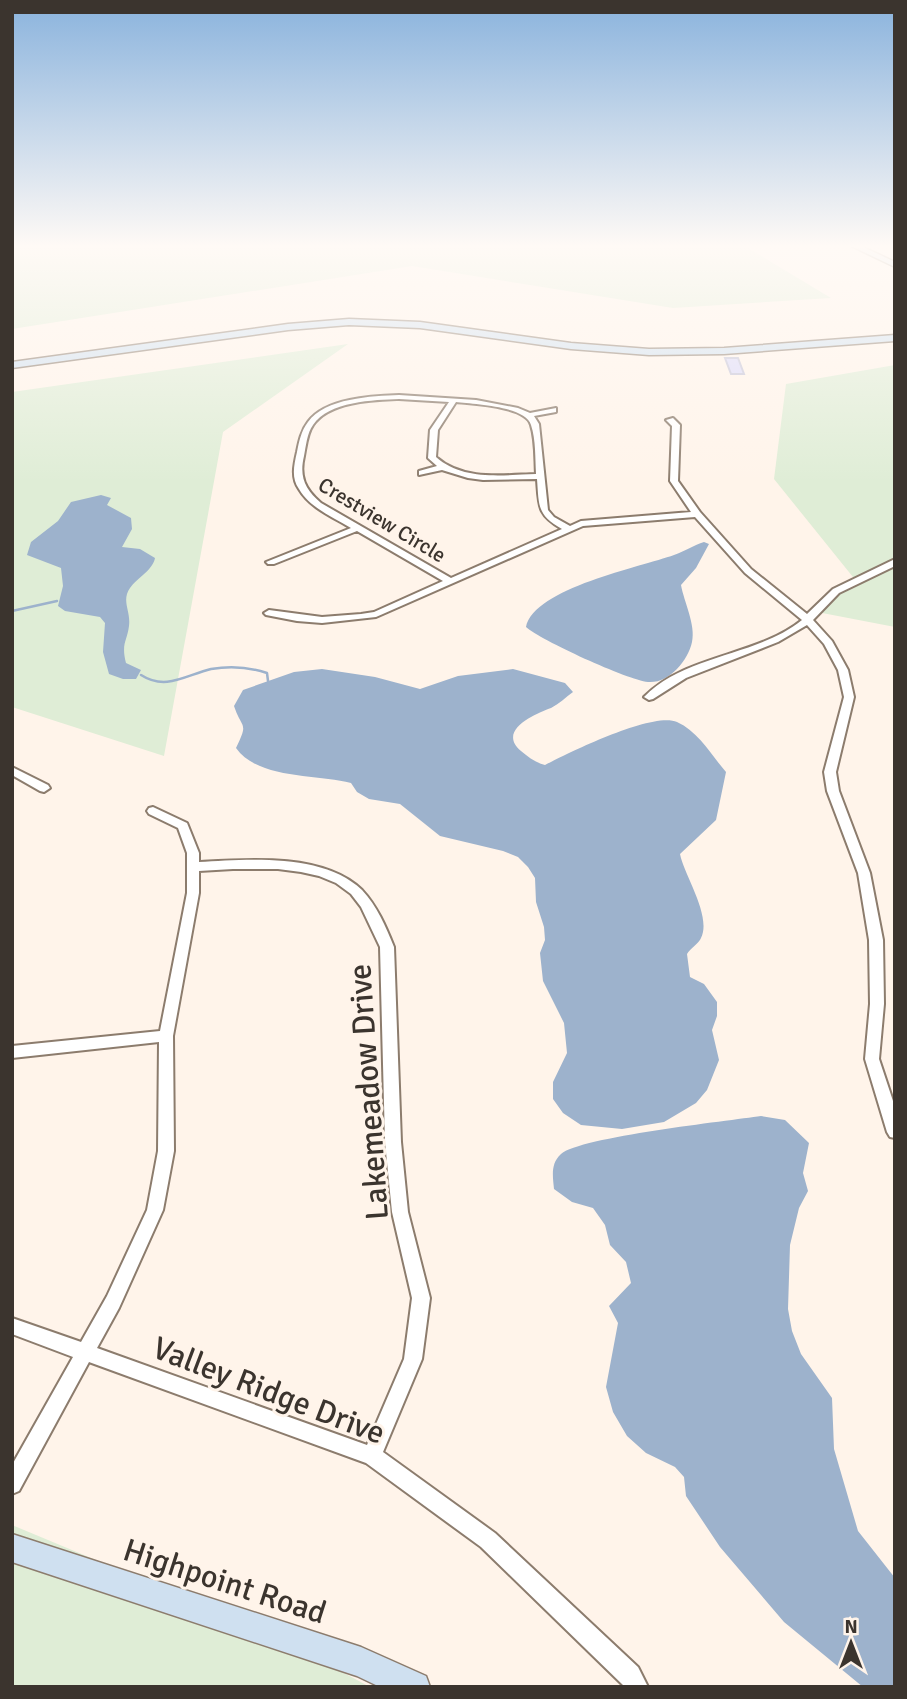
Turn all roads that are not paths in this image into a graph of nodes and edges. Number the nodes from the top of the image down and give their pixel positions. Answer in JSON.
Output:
{"nodes":[{"id":1,"x":321,"y":324,"type":"edge"},
{"id":2,"x":405,"y":324,"type":"edge"},
{"id":3,"x":895,"y":338,"type":"edge"},
{"id":4,"x":12,"y":365,"type":"edge"},
{"id":5,"x":453,"y":401,"type":"junction"},
{"id":6,"x":553,"y":410,"type":"dead end"},
{"id":7,"x":530,"y":415,"type":"junction"},
{"id":8,"x":670,"y":420,"type":"dead end"},
{"id":9,"x":440,"y":468,"type":"junction"},
{"id":10,"x":422,"y":473,"type":"dead end"},
{"id":11,"x":541,"y":476,"type":"junction"},
{"id":12,"x":697,"y":514,"type":"junction"},
{"id":13,"x":358,"y":528,"type":"junction"},
{"id":14,"x":569,"y":529,"type":"junction"},
{"id":15,"x":271,"y":562,"type":"dead end"},
{"id":16,"x":895,"y":562,"type":"edge"},
{"id":17,"x":450,"y":581,"type":"junction"},
{"id":18,"x":270,"y":613,"type":"dead end"},
{"id":19,"x":808,"y":621,"type":"junction"},
{"id":20,"x":649,"y":696,"type":"dead end"},
{"id":21,"x":12,"y":770,"type":"edge"},
{"id":22,"x":44,"y":788,"type":"dead end"},
{"id":23,"x":153,"y":811,"type":"dead end"},
{"id":24,"x":193,"y":867,"type":"junction"},
{"id":25,"x":166,"y":1036,"type":"junction"},
{"id":26,"x":12,"y":1052,"type":"edge"},
{"id":27,"x":895,"y":1132,"type":"edge"},
{"id":28,"x":12,"y":1326,"type":"edge"},
{"id":29,"x":85,"y":1353,"type":"junction"},
{"id":30,"x":372,"y":1456,"type":"junction"},
{"id":31,"x":12,"y":1484,"type":"edge"},
{"id":32,"x":12,"y":1548,"type":"edge"},
{"id":33,"x":415,"y":1687,"type":"edge"},
{"id":34,"x":638,"y":1687,"type":"edge"}],
"edges":[{"from":1,"to":4,"type":"street"},
{"from":2,"to":3,"type":"street"},
{"from":5,"to":7,"type":"street","name":"Crestview Circle"},
{"from":5,"to":9,"type":"street"},
{"from":5,"to":13,"type":"street","name":"Crestview Circle"},
{"from":6,"to":7,"type":"street","name":"Crestview Circle"},
{"from":7,"to":11,"type":"street"},
{"from":8,"to":12,"type":"street"},
{"from":9,"to":10,"type":"street"},
{"from":9,"to":11,"type":"street"},
{"from":11,"to":14,"type":"street"},
{"from":12,"to":14,"type":"street"},
{"from":12,"to":19,"type":"street"},
{"from":13,"to":15,"type":"street"},
{"from":13,"to":17,"type":"street","name":"Crestview Circle"},
{"from":14,"to":17,"type":"street"},
{"from":16,"to":19,"type":"street"},
{"from":17,"to":18,"type":"street"},
{"from":19,"to":20,"type":"street"},
{"from":19,"to":27,"type":"street"},
{"from":21,"to":22,"type":"street"},
{"from":23,"to":24,"type":"street"},
{"from":24,"to":25,"type":"street"},
{"from":24,"to":30,"type":"street","name":"Lakemeadow Drive"},
{"from":25,"to":26,"type":"street"},
{"from":25,"to":29,"type":"street"},
{"from":28,"to":29,"type":"street","name":"Valley Ridge Drive"},
{"from":29,"to":30,"type":"street","name":"Valley Ridge Drive"},
{"from":29,"to":31,"type":"street"},
{"from":30,"to":34,"type":"street","name":"Valley Ridge Drive"},
{"from":32,"to":33,"type":"street","name":"Highpoint Road"}]}
